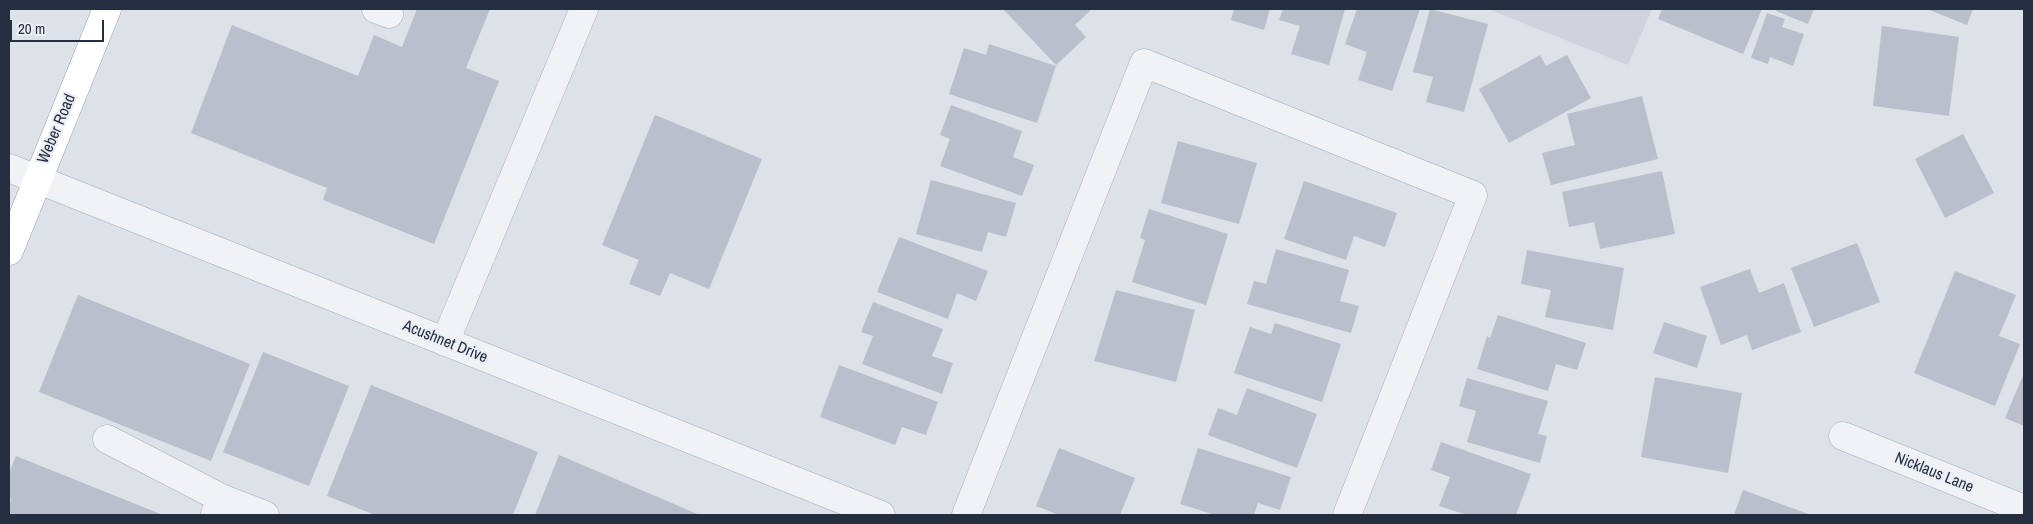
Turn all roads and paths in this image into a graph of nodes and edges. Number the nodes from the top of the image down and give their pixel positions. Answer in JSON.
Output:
{"nodes":[{"id":1,"x":107,"y":9,"type":"edge"},
{"id":2,"x":584,"y":9,"type":"edge"},
{"id":3,"x":9,"y":168,"type":"edge"},
{"id":4,"x":36,"y":179,"type":"junction"},
{"id":5,"x":9,"y":251,"type":"edge"},
{"id":6,"x":445,"y":342,"type":"junction"},
{"id":7,"x":1843,"y":436,"type":"dead end"},
{"id":8,"x":107,"y":439,"type":"dead end"},
{"id":9,"x":218,"y":506,"type":"edge"},
{"id":10,"x":2024,"y":509,"type":"edge"},
{"id":11,"x":265,"y":515,"type":"edge"},
{"id":12,"x":881,"y":515,"type":"edge"},
{"id":13,"x":966,"y":515,"type":"edge"},
{"id":14,"x":1347,"y":515,"type":"edge"}],
"edges":[{"from":1,"to":4,"type":"main road","name":"Weber Road"},
{"from":2,"to":6,"type":"street"},
{"from":3,"to":4,"type":"street","name":"Acushnet Drive"},
{"from":4,"to":5,"type":"main road","name":"Weber Road"},
{"from":4,"to":6,"type":"street","name":"Acushnet Drive"},
{"from":6,"to":12,"type":"street","name":"Acushnet Drive"},
{"from":7,"to":10,"type":"street","name":"Nicklaus Lane"},
{"from":8,"to":9,"type":"street"},
{"from":9,"to":11,"type":"street"},
{"from":13,"to":14,"type":"street"}]}
